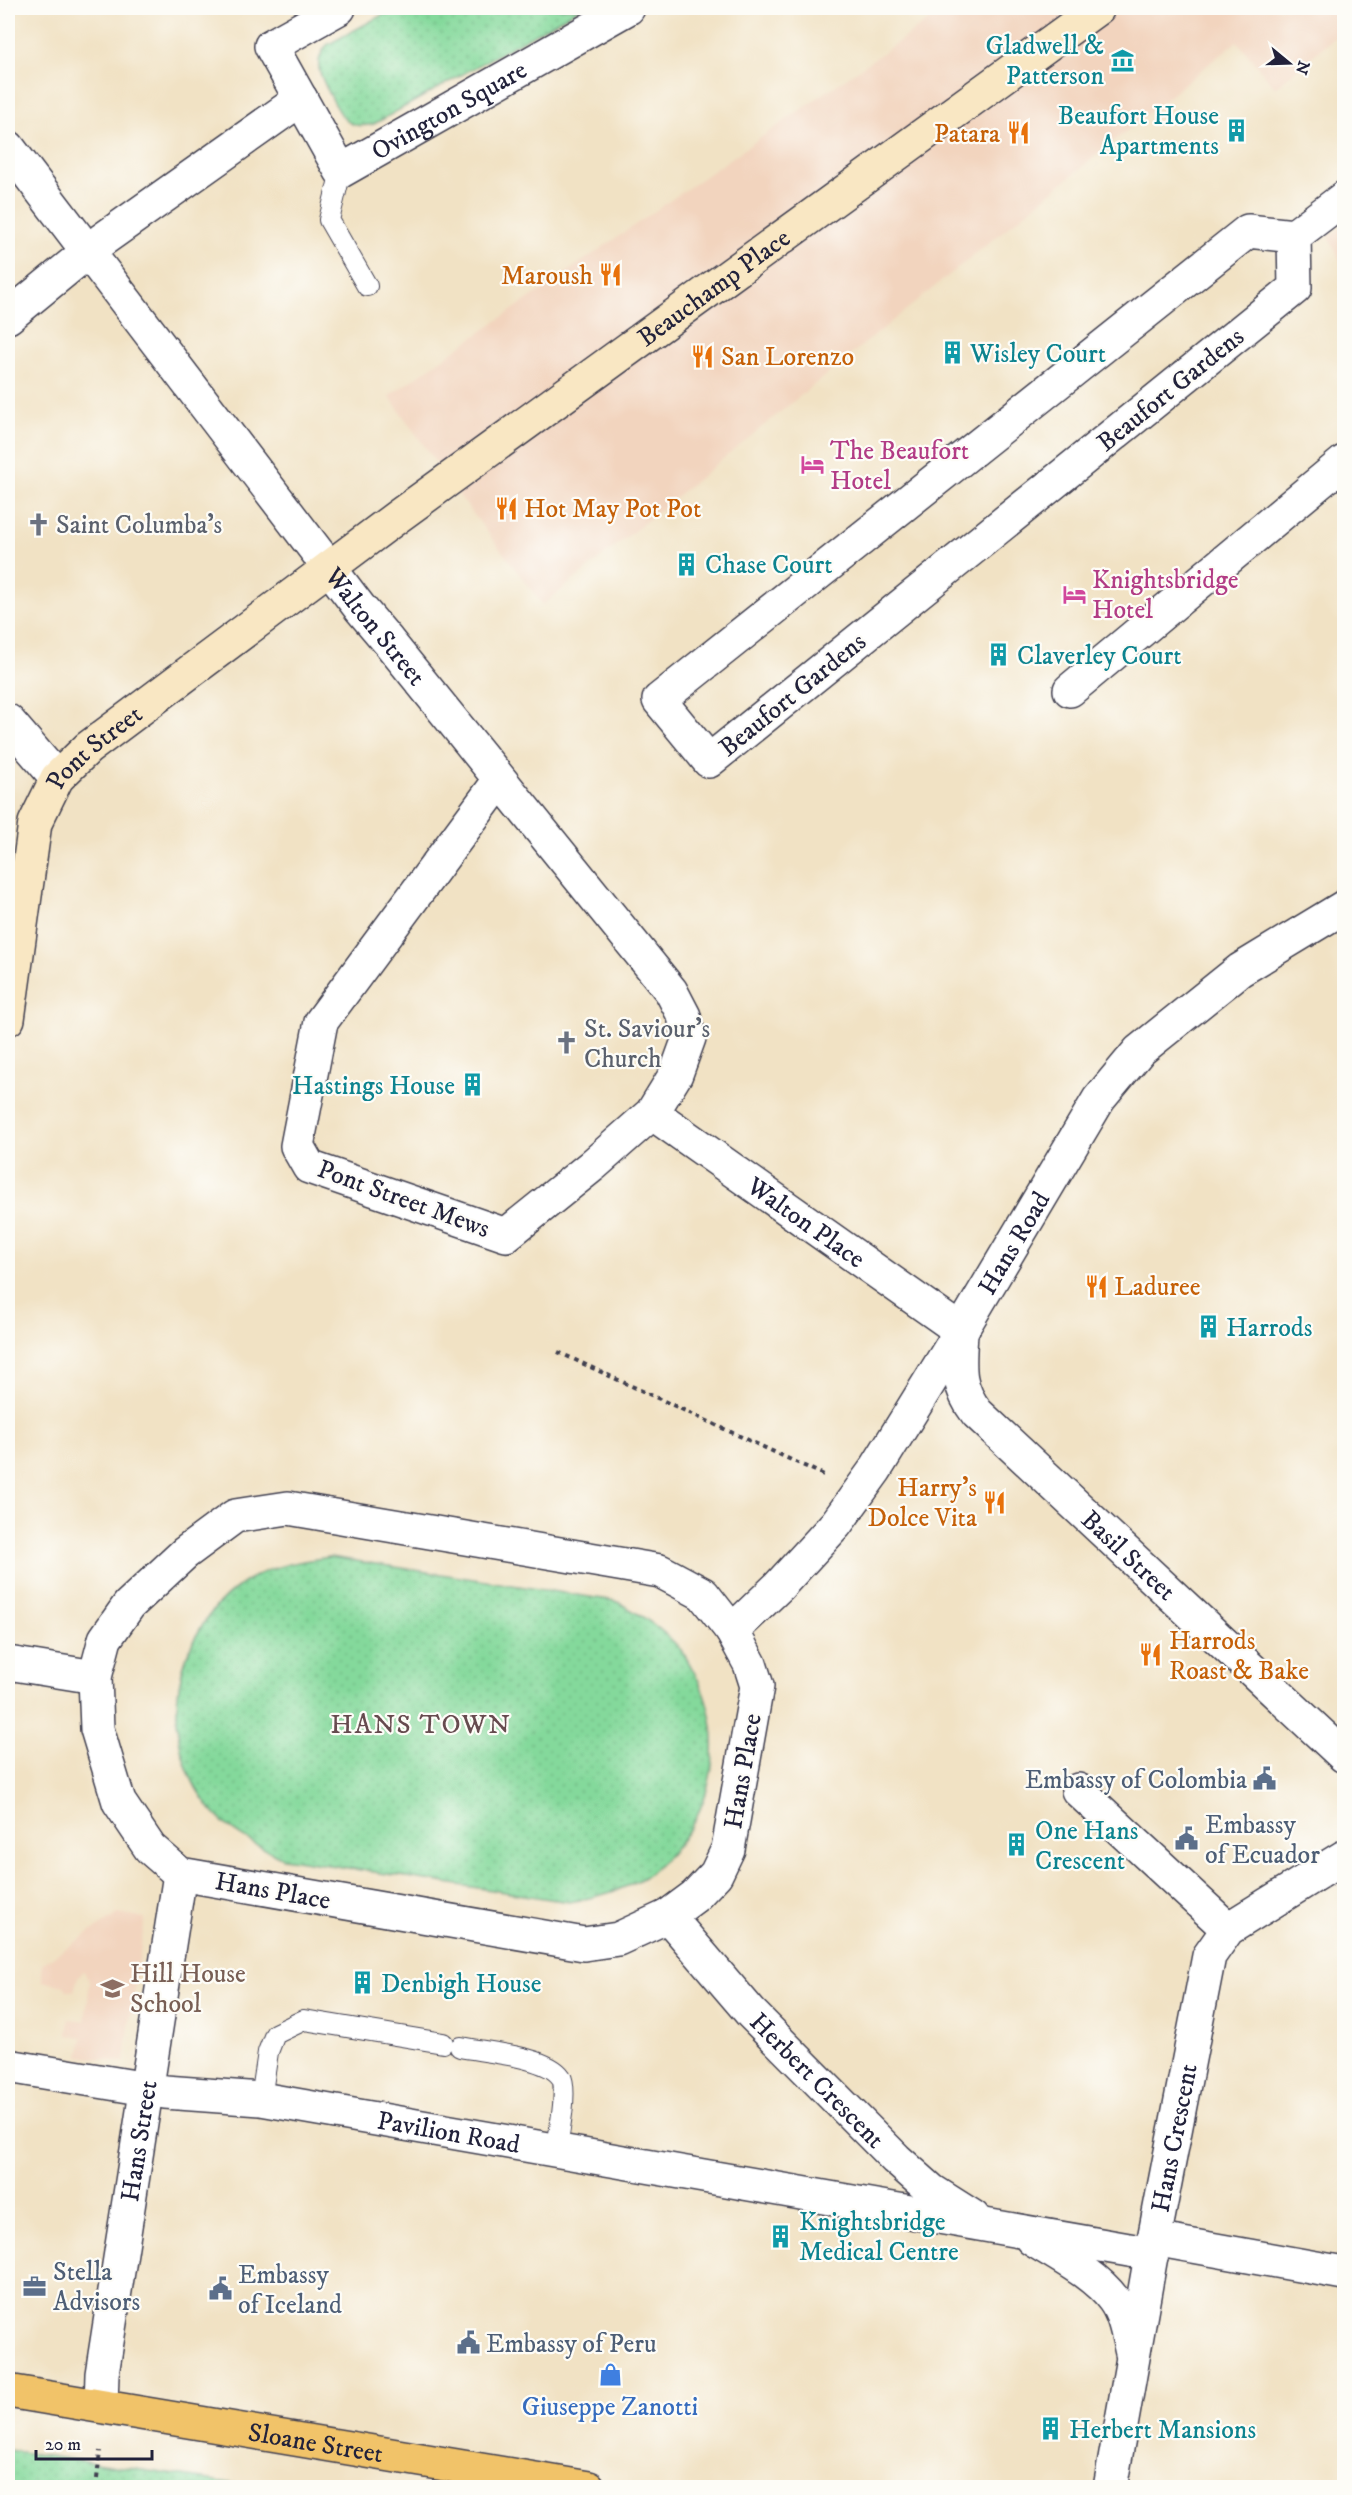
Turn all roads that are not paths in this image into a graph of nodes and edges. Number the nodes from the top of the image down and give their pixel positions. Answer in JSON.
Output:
{"nodes":[{"id":1,"x":339,"y":8,"type":"edge"},
{"id":2,"x":628,"y":8,"type":"edge"},
{"id":3,"x":1098,"y":8,"type":"edge"},
{"id":4,"x":301,"y":99,"type":"junction"},
{"id":5,"x":8,"y":147,"type":"edge"},
{"id":6,"x":341,"y":171,"type":"junction"},
{"id":7,"x":1344,"y":198,"type":"edge"},
{"id":8,"x":1294,"y":236,"type":"junction"},
{"id":9,"x":86,"y":252,"type":"junction"},
{"id":10,"x":367,"y":286,"type":"dead end"},
{"id":11,"x":8,"y":317,"type":"edge"},
{"id":12,"x":1344,"y":462,"type":"edge"},
{"id":13,"x":330,"y":569,"type":"junction"},
{"id":14,"x":1070,"y":690,"type":"dead end"},
{"id":15,"x":8,"y":721,"type":"edge"},
{"id":16,"x":57,"y":778,"type":"junction"},
{"id":17,"x":500,"y":780,"type":"junction"},
{"id":18,"x":1344,"y":907,"type":"edge"},
{"id":19,"x":8,"y":1018,"type":"edge"},
{"id":20,"x":652,"y":1113,"type":"junction"},
{"id":21,"x":961,"y":1331,"type":"junction"},
{"id":22,"x":732,"y":1631,"type":"junction"},
{"id":23,"x":8,"y":1663,"type":"edge"},
{"id":24,"x":95,"y":1677,"type":"junction"},
{"id":25,"x":1344,"y":1756,"type":"edge"},
{"id":26,"x":1078,"y":1790,"type":"dead end"},
{"id":27,"x":1344,"y":1857,"type":"edge"},
{"id":28,"x":180,"y":1874,"type":"junction"},
{"id":29,"x":668,"y":1916,"type":"junction"},
{"id":30,"x":1228,"y":1929,"type":"junction"},
{"id":31,"x":8,"y":2066,"type":"edge"},
{"id":32,"x":147,"y":2089,"type":"junction"},
{"id":33,"x":261,"y":2099,"type":"junction"},
{"id":34,"x":556,"y":2150,"type":"junction"},
{"id":35,"x":888,"y":2208,"type":"joint"},
{"id":36,"x":984,"y":2224,"type":"junction"},
{"id":37,"x":1019,"y":2230,"type":"junction"},
{"id":38,"x":1153,"y":2246,"type":"junction"},
{"id":39,"x":1344,"y":2273,"type":"edge"},
{"id":40,"x":1133,"y":2357,"type":"junction"},
{"id":41,"x":8,"y":2391,"type":"edge"},
{"id":42,"x":101,"y":2406,"type":"junction"},
{"id":43,"x":505,"y":2480,"type":"edge"},
{"id":44,"x":589,"y":2487,"type":"edge"},
{"id":45,"x":1110,"y":2487,"type":"edge"}],
"edges":[{"from":1,"to":4,"type":"street","name":"Ovington Square"},
{"from":2,"to":6,"type":"street","name":"Ovington Square"},
{"from":3,"to":13,"type":"main road","name":"Beauchamp Place"},
{"from":4,"to":6,"type":"street","name":"Ovington Square"},
{"from":4,"to":9,"type":"street"},
{"from":5,"to":9,"type":"street","name":"Walton Street"},
{"from":6,"to":10,"type":"lane"},
{"from":7,"to":8,"type":"street"},
{"from":8,"to":8,"type":"street","name":"Beaufort Gardens"},
{"from":9,"to":11,"type":"street"},
{"from":9,"to":13,"type":"street","name":"Walton Street"},
{"from":12,"to":14,"type":"street"},
{"from":13,"to":16,"type":"main road","name":"Pont Street"},
{"from":13,"to":17,"type":"street","name":"Walton Street"},
{"from":15,"to":16,"type":"street"},
{"from":16,"to":19,"type":"main road","name":"Pont Street"},
{"from":17,"to":20,"type":"street","name":"Walton Street"},
{"from":17,"to":20,"type":"street","name":"Pont Street Mews"},
{"from":18,"to":21,"type":"street","name":"Hans Road"},
{"from":20,"to":21,"type":"street","name":"Walton Place"},
{"from":21,"to":22,"type":"street","name":"Hans Road"},
{"from":21,"to":25,"type":"street","name":"Basil Street"},
{"from":22,"to":24,"type":"street","name":"Hans Place"},
{"from":22,"to":29,"type":"street","name":"Hans Place"},
{"from":23,"to":24,"type":"street"},
{"from":24,"to":28,"type":"street","name":"Hans Place"},
{"from":26,"to":30,"type":"street"},
{"from":27,"to":30,"type":"street","name":"Hans Crescent"},
{"from":28,"to":29,"type":"street","name":"Hans Place"},
{"from":28,"to":32,"type":"street","name":"Hans Street"},
{"from":29,"to":36,"type":"street","name":"Herbert Crescent"},
{"from":30,"to":38,"type":"street","name":"Hans Crescent"},
{"from":31,"to":32,"type":"street","name":"Pavilion Road"},
{"from":32,"to":33,"type":"street","name":"Pavilion Road"},
{"from":32,"to":42,"type":"street","name":"Hans Street"},
{"from":33,"to":34,"type":"street","name":"Pavilion Road"},
{"from":33,"to":34,"type":"lane"},
{"from":34,"to":35,"type":"street","name":"Pavilion Road"},
{"from":35,"to":36,"type":"street","name":"Herbert Crescent"},
{"from":36,"to":37,"type":"street","name":"Herbert Crescent"},
{"from":37,"to":38,"type":"street","name":"Herbert Crescent"},
{"from":37,"to":40,"type":"street","name":"Herbert Crescent"},
{"from":38,"to":39,"type":"street"},
{"from":38,"to":40,"type":"street","name":"Hans Crescent"},
{"from":40,"to":45,"type":"street","name":"Hans Crescent"},
{"from":41,"to":42,"type":"main road","name":"Sloane Street"},
{"from":42,"to":43,"type":"main road","name":"Sloane Street"},
{"from":43,"to":44,"type":"main road","name":"Sloane Street"}]}
